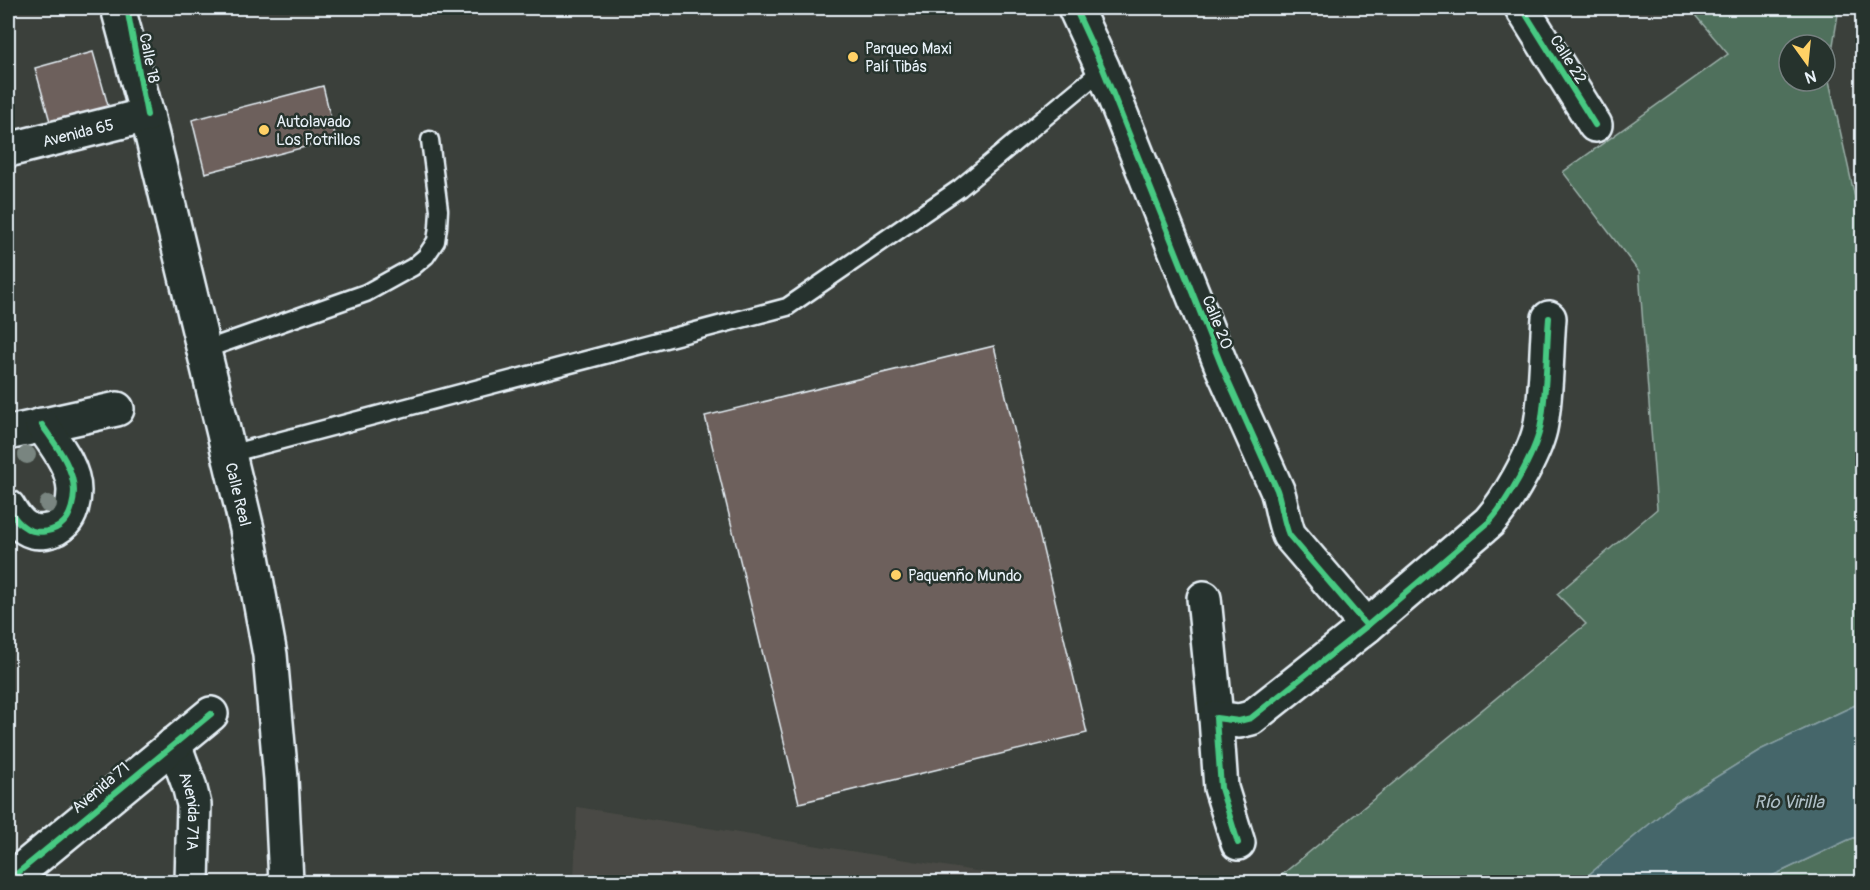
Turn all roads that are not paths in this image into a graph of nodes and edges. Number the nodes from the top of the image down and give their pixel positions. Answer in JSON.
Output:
{"nodes":[{"id":1,"x":117,"y":8,"type":"edge"},
{"id":2,"x":127,"y":8,"type":"edge"},
{"id":3,"x":1075,"y":8,"type":"edge"},
{"id":4,"x":1522,"y":8,"type":"edge"},
{"id":5,"x":1103,"y":69,"type":"junction"},
{"id":6,"x":147,"y":114,"type":"junction"},
{"id":7,"x":1594,"y":124,"type":"dead end"},
{"id":8,"x":430,"y":140,"type":"dead end"},
{"id":9,"x":8,"y":150,"type":"edge"},
{"id":10,"x":1549,"y":318,"type":"dead end"},
{"id":11,"x":204,"y":350,"type":"junction"},
{"id":12,"x":117,"y":409,"type":"dead end"},
{"id":13,"x":42,"y":425,"type":"junction"},
{"id":14,"x":8,"y":434,"type":"edge"},
{"id":15,"x":229,"y":454,"type":"junction"},
{"id":16,"x":8,"y":507,"type":"edge"},
{"id":17,"x":1203,"y":598,"type":"dead end"},
{"id":18,"x":1367,"y":626,"type":"junction"},
{"id":19,"x":211,"y":714,"type":"dead end"},
{"id":20,"x":1216,"y":718,"type":"junction"},
{"id":21,"x":174,"y":744,"type":"junction"},
{"id":22,"x":1238,"y":843,"type":"dead end"},
{"id":23,"x":10,"y":875,"type":"edge"},
{"id":24,"x":192,"y":882,"type":"edge"},
{"id":25,"x":286,"y":882,"type":"edge"}],
"edges":[{"from":1,"to":6,"type":"street"},
{"from":2,"to":6,"type":"street","name":"Calle 18"},
{"from":3,"to":5,"type":"street","name":"Calle 20"},
{"from":4,"to":7,"type":"street","name":"Calle 22"},
{"from":5,"to":15,"type":"lane"},
{"from":5,"to":18,"type":"street","name":"Calle 20"},
{"from":6,"to":9,"type":"street","name":"Avenida 65"},
{"from":6,"to":11,"type":"street","name":"Calle Real"},
{"from":8,"to":11,"type":"lane"},
{"from":10,"to":18,"type":"street"},
{"from":11,"to":15,"type":"street","name":"Calle Real"},
{"from":12,"to":13,"type":"street"},
{"from":13,"to":14,"type":"street"},
{"from":13,"to":16,"type":"street"},
{"from":15,"to":25,"type":"street","name":"Calle Real"},
{"from":17,"to":20,"type":"street"},
{"from":18,"to":20,"type":"street"},
{"from":19,"to":21,"type":"street","name":"Avenida 71"},
{"from":20,"to":22,"type":"street"},
{"from":21,"to":23,"type":"street","name":"Avenida 71"},
{"from":21,"to":24,"type":"street","name":"Avenida 71A"}]}
